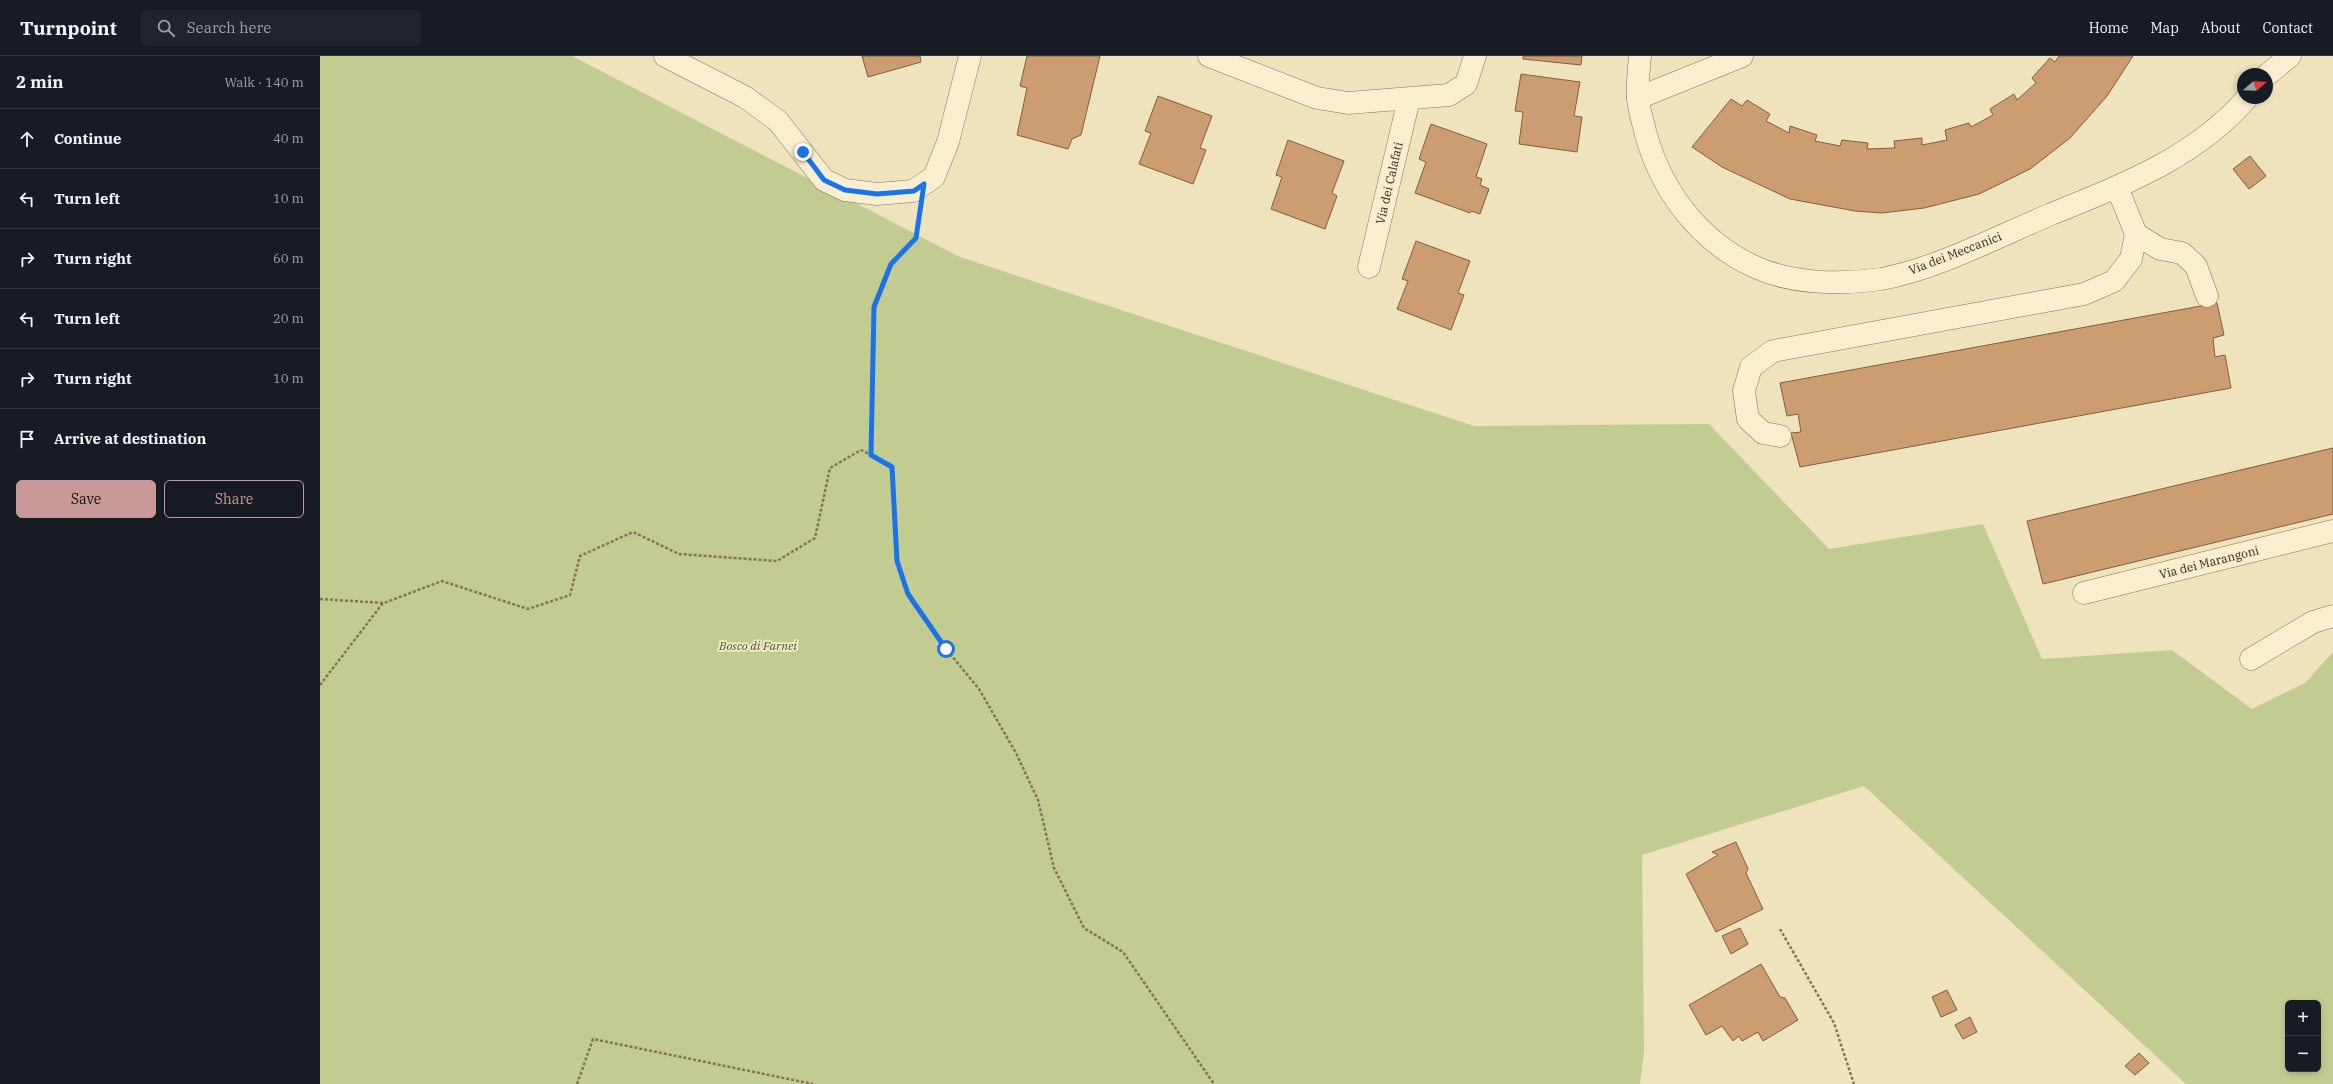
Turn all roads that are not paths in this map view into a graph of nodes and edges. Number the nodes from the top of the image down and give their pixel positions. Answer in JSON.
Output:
{"nodes":[{"id":1,"x":665,"y":56,"type":"edge"},
{"id":2,"x":970,"y":56,"type":"edge"},
{"id":3,"x":1209,"y":56,"type":"edge"},
{"id":4,"x":1475,"y":56,"type":"edge"},
{"id":5,"x":1640,"y":56,"type":"edge"},
{"id":6,"x":1742,"y":56,"type":"edge"},
{"id":7,"x":2290,"y":56,"type":"edge"},
{"id":8,"x":2273,"y":71,"type":"edge"},
{"id":9,"x":1638,"y":98,"type":"junction"},
{"id":10,"x":1409,"y":99,"type":"junction"},
{"id":11,"x":2242,"y":104,"type":"edge"},
{"id":12,"x":2117,"y":187,"type":"junction"},
{"id":13,"x":2136,"y":234,"type":"junction"},
{"id":14,"x":1369,"y":267,"type":"dead end"},
{"id":15,"x":2207,"y":296,"type":"dead end"},
{"id":16,"x":1780,"y":436,"type":"dead end"},
{"id":17,"x":2333,"y":531,"type":"edge"},
{"id":18,"x":2084,"y":593,"type":"dead end"},
{"id":19,"x":2333,"y":616,"type":"edge"},
{"id":20,"x":2251,"y":659,"type":"dead end"}],
"edges":[{"from":1,"to":2,"type":"street"},
{"from":3,"to":10,"type":"street"},
{"from":4,"to":10,"type":"street"},
{"from":5,"to":9,"type":"street"},
{"from":6,"to":9,"type":"street"},
{"from":7,"to":8,"type":"street"},
{"from":9,"to":12,"type":"street","name":"Via dei Meccanici"},
{"from":10,"to":14,"type":"street","name":"Via dei Calafati"},
{"from":11,"to":12,"type":"street","name":"Via dei Meccanici"},
{"from":12,"to":13,"type":"street"},
{"from":13,"to":15,"type":"street"},
{"from":13,"to":16,"type":"street"},
{"from":17,"to":18,"type":"street","name":"Via dei Marangoni"},
{"from":19,"to":20,"type":"street"}]}
